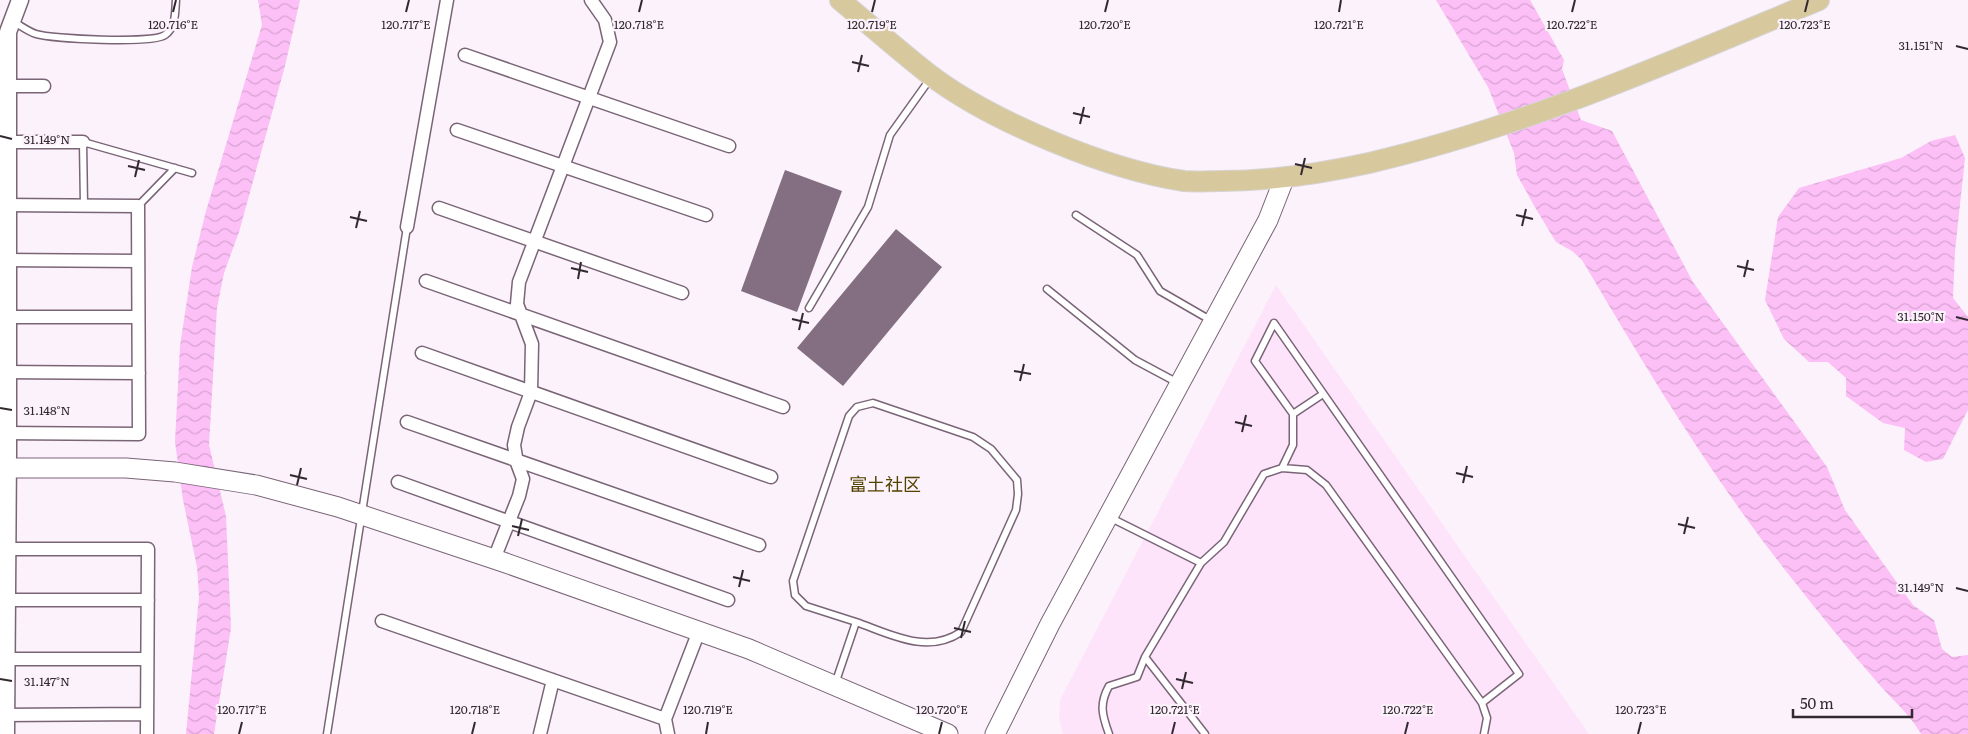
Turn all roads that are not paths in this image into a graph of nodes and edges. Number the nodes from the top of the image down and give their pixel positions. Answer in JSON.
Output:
{"nodes":[{"id":1,"x":12,"y":0,"type":"edge"},
{"id":2,"x":20,"y":0,"type":"edge"},
{"id":3,"x":176,"y":0,"type":"edge"},
{"id":4,"x":447,"y":0,"type":"edge"},
{"id":5,"x":591,"y":0,"type":"edge"},
{"id":6,"x":840,"y":0,"type":"edge"},
{"id":7,"x":1819,"y":0,"type":"edge"},
{"id":8,"x":7,"y":28,"type":"edge"},
{"id":9,"x":464,"y":55,"type":"dead end"},
{"id":10,"x":932,"y":76,"type":"junction"},
{"id":11,"x":4,"y":86,"type":"edge"},
{"id":12,"x":44,"y":86,"type":"dead end"},
{"id":13,"x":589,"y":98,"type":"junction"},
{"id":14,"x":457,"y":130,"type":"dead end"},
{"id":15,"x":4,"y":142,"type":"edge"},
{"id":16,"x":83,"y":142,"type":"junction"},
{"id":17,"x":730,"y":146,"type":"dead end"},
{"id":18,"x":563,"y":166,"type":"junction"},
{"id":19,"x":176,"y":168,"type":"junction"},
{"id":20,"x":192,"y":173,"type":"dead end"},
{"id":21,"x":1284,"y":179,"type":"junction"},
{"id":22,"x":4,"y":205,"type":"edge"},
{"id":23,"x":84,"y":206,"type":"junction"},
{"id":24,"x":138,"y":206,"type":"junction"},
{"id":25,"x":439,"y":208,"type":"dead end"},
{"id":26,"x":706,"y":215,"type":"dead end"},
{"id":27,"x":1076,"y":215,"type":"dead end"},
{"id":28,"x":406,"y":227,"type":"joint"},
{"id":29,"x":535,"y":242,"type":"junction"},
{"id":30,"x":4,"y":260,"type":"edge"},
{"id":31,"x":138,"y":261,"type":"junction"},
{"id":32,"x":426,"y":281,"type":"dead end"},
{"id":33,"x":1047,"y":289,"type":"dead end"},
{"id":34,"x":682,"y":293,"type":"dead end"},
{"id":35,"x":809,"y":308,"type":"dead end"},
{"id":36,"x":521,"y":314,"type":"junction"},
{"id":37,"x":4,"y":317,"type":"edge"},
{"id":38,"x":138,"y":317,"type":"junction"},
{"id":39,"x":1213,"y":321,"type":"junction"},
{"id":40,"x":422,"y":353,"type":"dead end"},
{"id":41,"x":4,"y":372,"type":"edge"},
{"id":42,"x":138,"y":373,"type":"junction"},
{"id":43,"x":1179,"y":384,"type":"junction"},
{"id":44,"x":531,"y":392,"type":"junction"},
{"id":45,"x":1323,"y":394,"type":"junction"},
{"id":46,"x":784,"y":407,"type":"dead end"},
{"id":47,"x":1293,"y":414,"type":"junction"},
{"id":48,"x":407,"y":422,"type":"dead end"},
{"id":49,"x":4,"y":433,"type":"edge"},
{"id":50,"x":516,"y":460,"type":"junction"},
{"id":51,"x":4,"y":468,"type":"edge"},
{"id":52,"x":1282,"y":468,"type":"junction"},
{"id":53,"x":771,"y":478,"type":"dead end"},
{"id":54,"x":398,"y":482,"type":"dead end"},
{"id":55,"x":362,"y":514,"type":"junction"},
{"id":56,"x":1108,"y":516,"type":"junction"},
{"id":57,"x":509,"y":521,"type":"junction"},
{"id":58,"x":759,"y":545,"type":"dead end"},
{"id":59,"x":4,"y":549,"type":"edge"},
{"id":60,"x":494,"y":559,"type":"junction"},
{"id":61,"x":1200,"y":563,"type":"junction"},
{"id":62,"x":4,"y":600,"type":"edge"},
{"id":63,"x":148,"y":600,"type":"junction"},
{"id":64,"x":728,"y":600,"type":"dead end"},
{"id":65,"x":382,"y":621,"type":"dead end"},
{"id":66,"x":856,"y":622,"type":"junction"},
{"id":67,"x":699,"y":631,"type":"junction"},
{"id":68,"x":1145,"y":657,"type":"junction"},
{"id":69,"x":3,"y":659,"type":"edge"},
{"id":70,"x":147,"y":659,"type":"junction"},
{"id":71,"x":553,"y":680,"type":"junction"},
{"id":72,"x":834,"y":686,"type":"junction"},
{"id":73,"x":1482,"y":702,"type":"junction"},
{"id":74,"x":147,"y":714,"type":"junction"},
{"id":75,"x":3,"y":715,"type":"edge"},
{"id":76,"x":665,"y":719,"type":"junction"},
{"id":77,"x":6,"y":734,"type":"edge"},
{"id":78,"x":147,"y":734,"type":"edge"},
{"id":79,"x":327,"y":734,"type":"edge"},
{"id":80,"x":540,"y":734,"type":"edge"},
{"id":81,"x":668,"y":734,"type":"edge"},
{"id":82,"x":948,"y":734,"type":"edge"},
{"id":83,"x":994,"y":734,"type":"edge"},
{"id":84,"x":1109,"y":734,"type":"edge"},
{"id":85,"x":1205,"y":734,"type":"edge"},
{"id":86,"x":1484,"y":734,"type":"edge"}],
"edges":[{"from":1,"to":8,"type":"street"},
{"from":2,"to":8,"type":"street"},
{"from":3,"to":8,"type":"lane"},
{"from":4,"to":28,"type":"street"},
{"from":5,"to":13,"type":"street"},
{"from":6,"to":10,"type":"main road"},
{"from":7,"to":21,"type":"main road"},
{"from":8,"to":11,"type":"street"},
{"from":9,"to":13,"type":"street"},
{"from":10,"to":21,"type":"main road"},
{"from":10,"to":35,"type":"lane"},
{"from":11,"to":12,"type":"street"},
{"from":11,"to":15,"type":"street"},
{"from":13,"to":17,"type":"street"},
{"from":13,"to":18,"type":"street"},
{"from":14,"to":18,"type":"street"},
{"from":15,"to":16,"type":"street"},
{"from":15,"to":22,"type":"street"},
{"from":16,"to":19,"type":"lane"},
{"from":16,"to":23,"type":"lane"},
{"from":18,"to":26,"type":"street"},
{"from":18,"to":29,"type":"street"},
{"from":19,"to":20,"type":"lane"},
{"from":19,"to":24,"type":"lane"},
{"from":21,"to":39,"type":"main road"},
{"from":22,"to":23,"type":"street"},
{"from":22,"to":30,"type":"street"},
{"from":23,"to":24,"type":"street"},
{"from":24,"to":31,"type":"street"},
{"from":25,"to":29,"type":"street"},
{"from":27,"to":39,"type":"lane"},
{"from":28,"to":55,"type":"lane"},
{"from":29,"to":34,"type":"street"},
{"from":29,"to":36,"type":"street"},
{"from":30,"to":31,"type":"street"},
{"from":30,"to":37,"type":"street"},
{"from":31,"to":38,"type":"street"},
{"from":32,"to":36,"type":"street"},
{"from":33,"to":43,"type":"lane"},
{"from":36,"to":44,"type":"street"},
{"from":36,"to":46,"type":"street"},
{"from":37,"to":38,"type":"street"},
{"from":37,"to":41,"type":"street"},
{"from":38,"to":42,"type":"street"},
{"from":39,"to":43,"type":"main road"},
{"from":40,"to":44,"type":"street"},
{"from":41,"to":42,"type":"street"},
{"from":41,"to":49,"type":"street"},
{"from":42,"to":49,"type":"street"},
{"from":43,"to":56,"type":"main road"},
{"from":44,"to":50,"type":"street"},
{"from":44,"to":53,"type":"street"},
{"from":45,"to":47,"type":"lane"},
{"from":45,"to":47,"type":"lane"},
{"from":45,"to":73,"type":"lane"},
{"from":47,"to":52,"type":"lane"},
{"from":48,"to":50,"type":"street"},
{"from":49,"to":51,"type":"street"},
{"from":50,"to":57,"type":"street"},
{"from":50,"to":58,"type":"street"},
{"from":51,"to":55,"type":"main road"},
{"from":51,"to":59,"type":"street"},
{"from":52,"to":61,"type":"lane"},
{"from":52,"to":73,"type":"lane"},
{"from":54,"to":57,"type":"street"},
{"from":55,"to":60,"type":"main road"},
{"from":55,"to":79,"type":"lane"},
{"from":56,"to":61,"type":"lane"},
{"from":56,"to":83,"type":"main road"},
{"from":57,"to":60,"type":"street"},
{"from":57,"to":64,"type":"street"},
{"from":59,"to":62,"type":"street"},
{"from":59,"to":63,"type":"street"},
{"from":60,"to":67,"type":"main road"},
{"from":61,"to":68,"type":"lane"},
{"from":62,"to":63,"type":"street"},
{"from":62,"to":69,"type":"street"},
{"from":63,"to":70,"type":"street"},
{"from":65,"to":71,"type":"street"},
{"from":66,"to":66,"type":"lane"},
{"from":66,"to":72,"type":"lane"},
{"from":67,"to":72,"type":"main road"},
{"from":67,"to":76,"type":"street"},
{"from":68,"to":84,"type":"lane"},
{"from":68,"to":85,"type":"lane"},
{"from":69,"to":70,"type":"street"},
{"from":69,"to":75,"type":"street"},
{"from":70,"to":74,"type":"street"},
{"from":71,"to":76,"type":"street"},
{"from":71,"to":80,"type":"street"},
{"from":72,"to":82,"type":"main road"},
{"from":73,"to":86,"type":"lane"},
{"from":74,"to":75,"type":"street"},
{"from":74,"to":78,"type":"street"},
{"from":75,"to":77,"type":"street"},
{"from":76,"to":81,"type":"street"}]}
